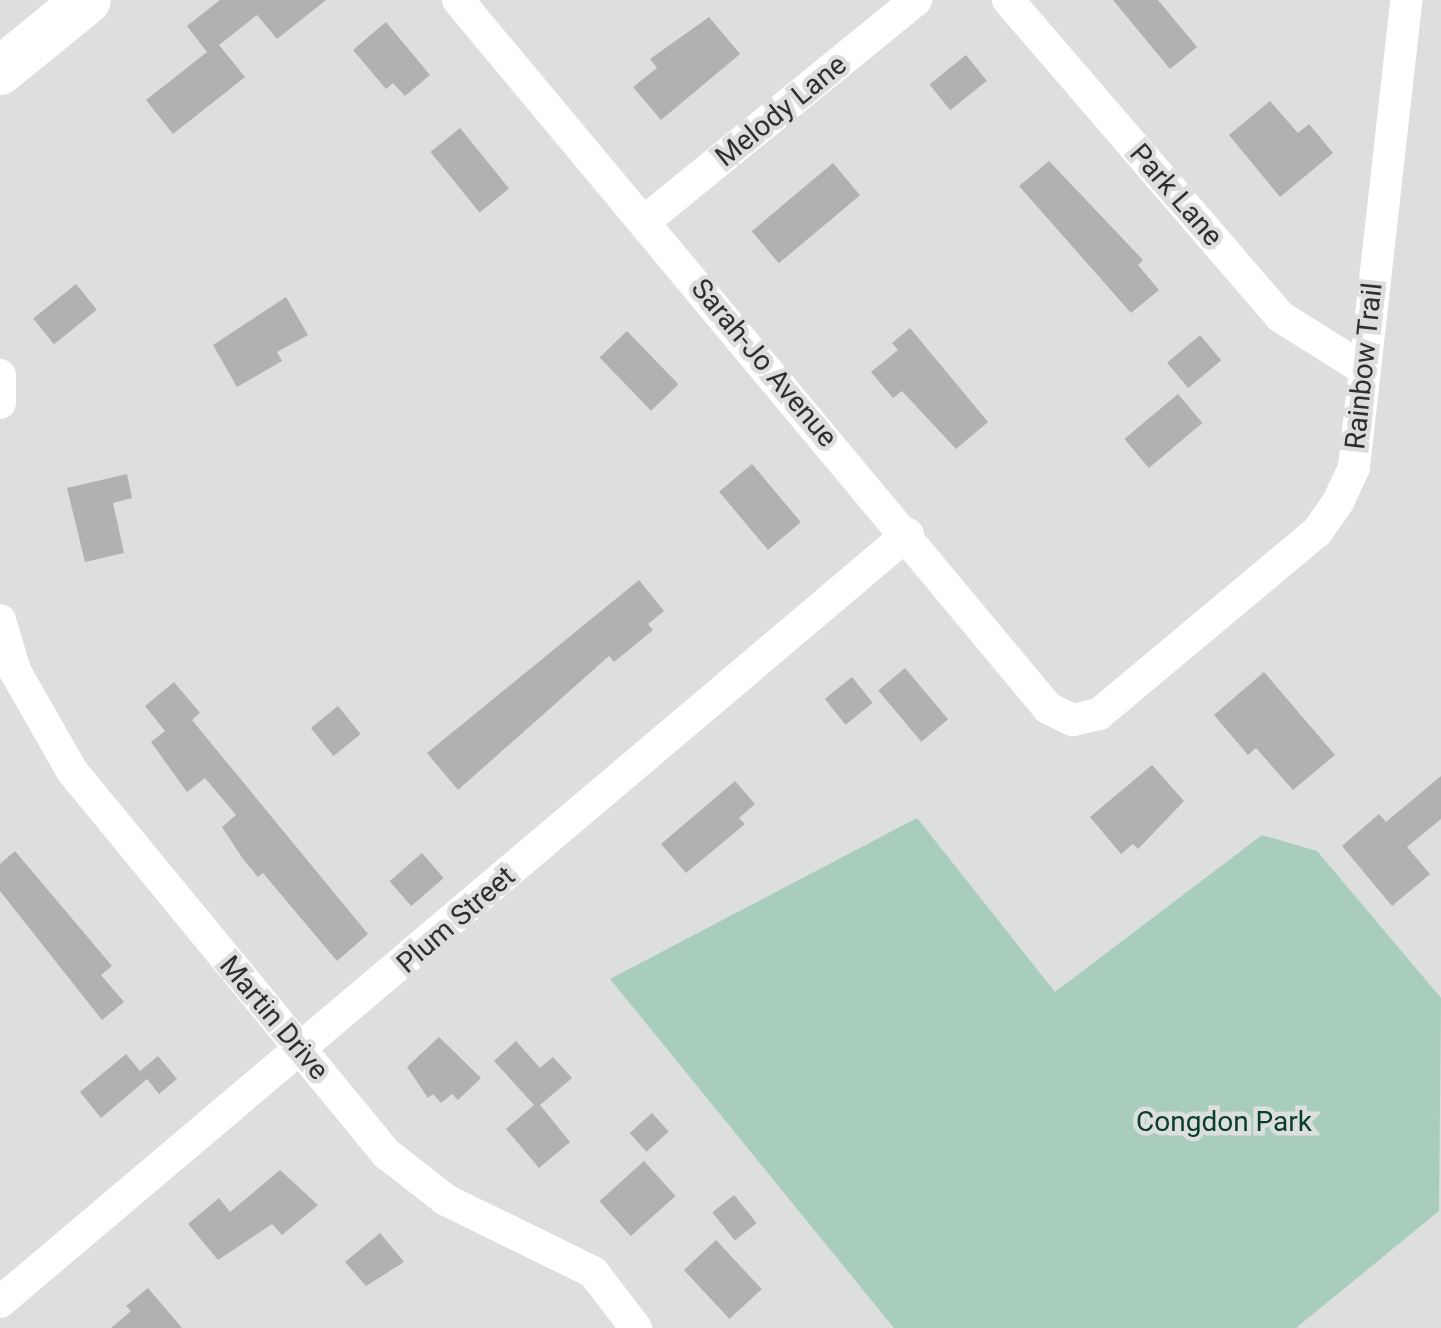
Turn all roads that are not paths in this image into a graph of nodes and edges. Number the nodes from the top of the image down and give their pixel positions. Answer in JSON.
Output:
{"nodes":[{"id":1,"x":458,"y":0,"type":"edge"},
{"id":2,"x":916,"y":0,"type":"edge"},
{"id":3,"x":1008,"y":0,"type":"edge"},
{"id":4,"x":1406,"y":0,"type":"edge"},
{"id":5,"x":73,"y":4,"type":"edge"},
{"id":6,"x":0,"y":71,"type":"edge"},
{"id":7,"x":646,"y":221,"type":"junction"},
{"id":8,"x":1362,"y":368,"type":"junction"},
{"id":9,"x":0,"y":375,"type":"edge"},
{"id":10,"x":0,"y":403,"type":"edge"},
{"id":11,"x":908,"y":534,"type":"junction"},
{"id":12,"x":0,"y":620,"type":"edge"},
{"id":13,"x":1073,"y":720,"type":"joint"},
{"id":14,"x":302,"y":1052,"type":"junction"},
{"id":15,"x":0,"y":1302,"type":"edge"},
{"id":16,"x":636,"y":1328,"type":"edge"}],
"edges":[{"from":1,"to":7,"type":"street","name":"Sarah-Jo Avenue"},
{"from":2,"to":7,"type":"street","name":"Melody Lane"},
{"from":3,"to":8,"type":"street","name":"Park Lane"},
{"from":4,"to":8,"type":"street","name":"Rainbow Trail"},
{"from":5,"to":6,"type":"street"},
{"from":7,"to":11,"type":"street","name":"Sarah-Jo Avenue"},
{"from":8,"to":13,"type":"street","name":"Rainbow Trail"},
{"from":9,"to":10,"type":"street"},
{"from":11,"to":13,"type":"street","name":"Sarah-Jo Avenue"},
{"from":11,"to":14,"type":"street","name":"Plum Street"},
{"from":12,"to":14,"type":"street","name":"Martin Drive"},
{"from":14,"to":15,"type":"street","name":"Plum Street"},
{"from":14,"to":16,"type":"street","name":"Martin Drive"}]}
